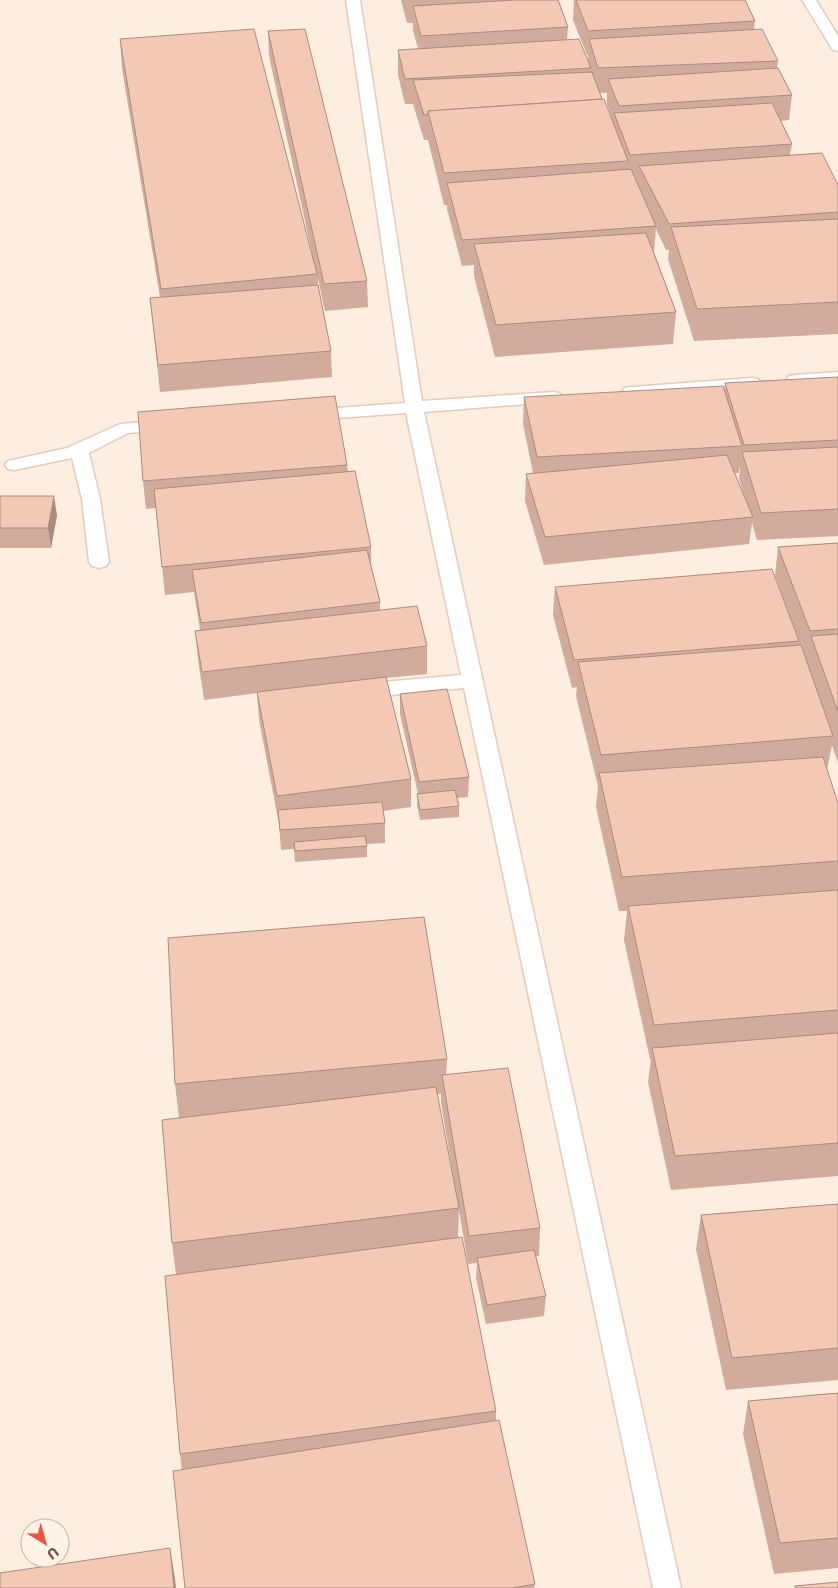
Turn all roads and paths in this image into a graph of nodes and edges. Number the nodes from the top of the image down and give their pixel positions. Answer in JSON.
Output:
{"nodes":[{"id":1,"x":353,"y":0,"type":"edge"},
{"id":2,"x":809,"y":0,"type":"edge"},
{"id":3,"x":838,"y":47,"type":"edge"},
{"id":4,"x":838,"y":377,"type":"edge"},
{"id":5,"x":611,"y":393,"type":"edge"},
{"id":6,"x":572,"y":396,"type":"edge"},
{"id":7,"x":414,"y":407,"type":"junction"},
{"id":8,"x":295,"y":416,"type":"edge"},
{"id":9,"x":186,"y":424,"type":"edge"},
{"id":10,"x":79,"y":450,"type":"junction"},
{"id":11,"x":14,"y":465,"type":"dead end"},
{"id":12,"x":99,"y":562,"type":"dead end"},
{"id":13,"x":473,"y":681,"type":"junction"},
{"id":14,"x":338,"y":692,"type":"edge"},
{"id":15,"x":667,"y":1588,"type":"edge"}],
"edges":[{"from":1,"to":7,"type":"lane"},
{"from":2,"to":3,"type":"lane"},
{"from":4,"to":5,"type":"lane"},
{"from":6,"to":7,"type":"lane"},
{"from":7,"to":8,"type":"lane"},
{"from":7,"to":13,"type":"lane"},
{"from":9,"to":10,"type":"lane"},
{"from":10,"to":11,"type":"lane"},
{"from":10,"to":12,"type":"lane"},
{"from":13,"to":14,"type":"lane"},
{"from":13,"to":15,"type":"lane"}]}
